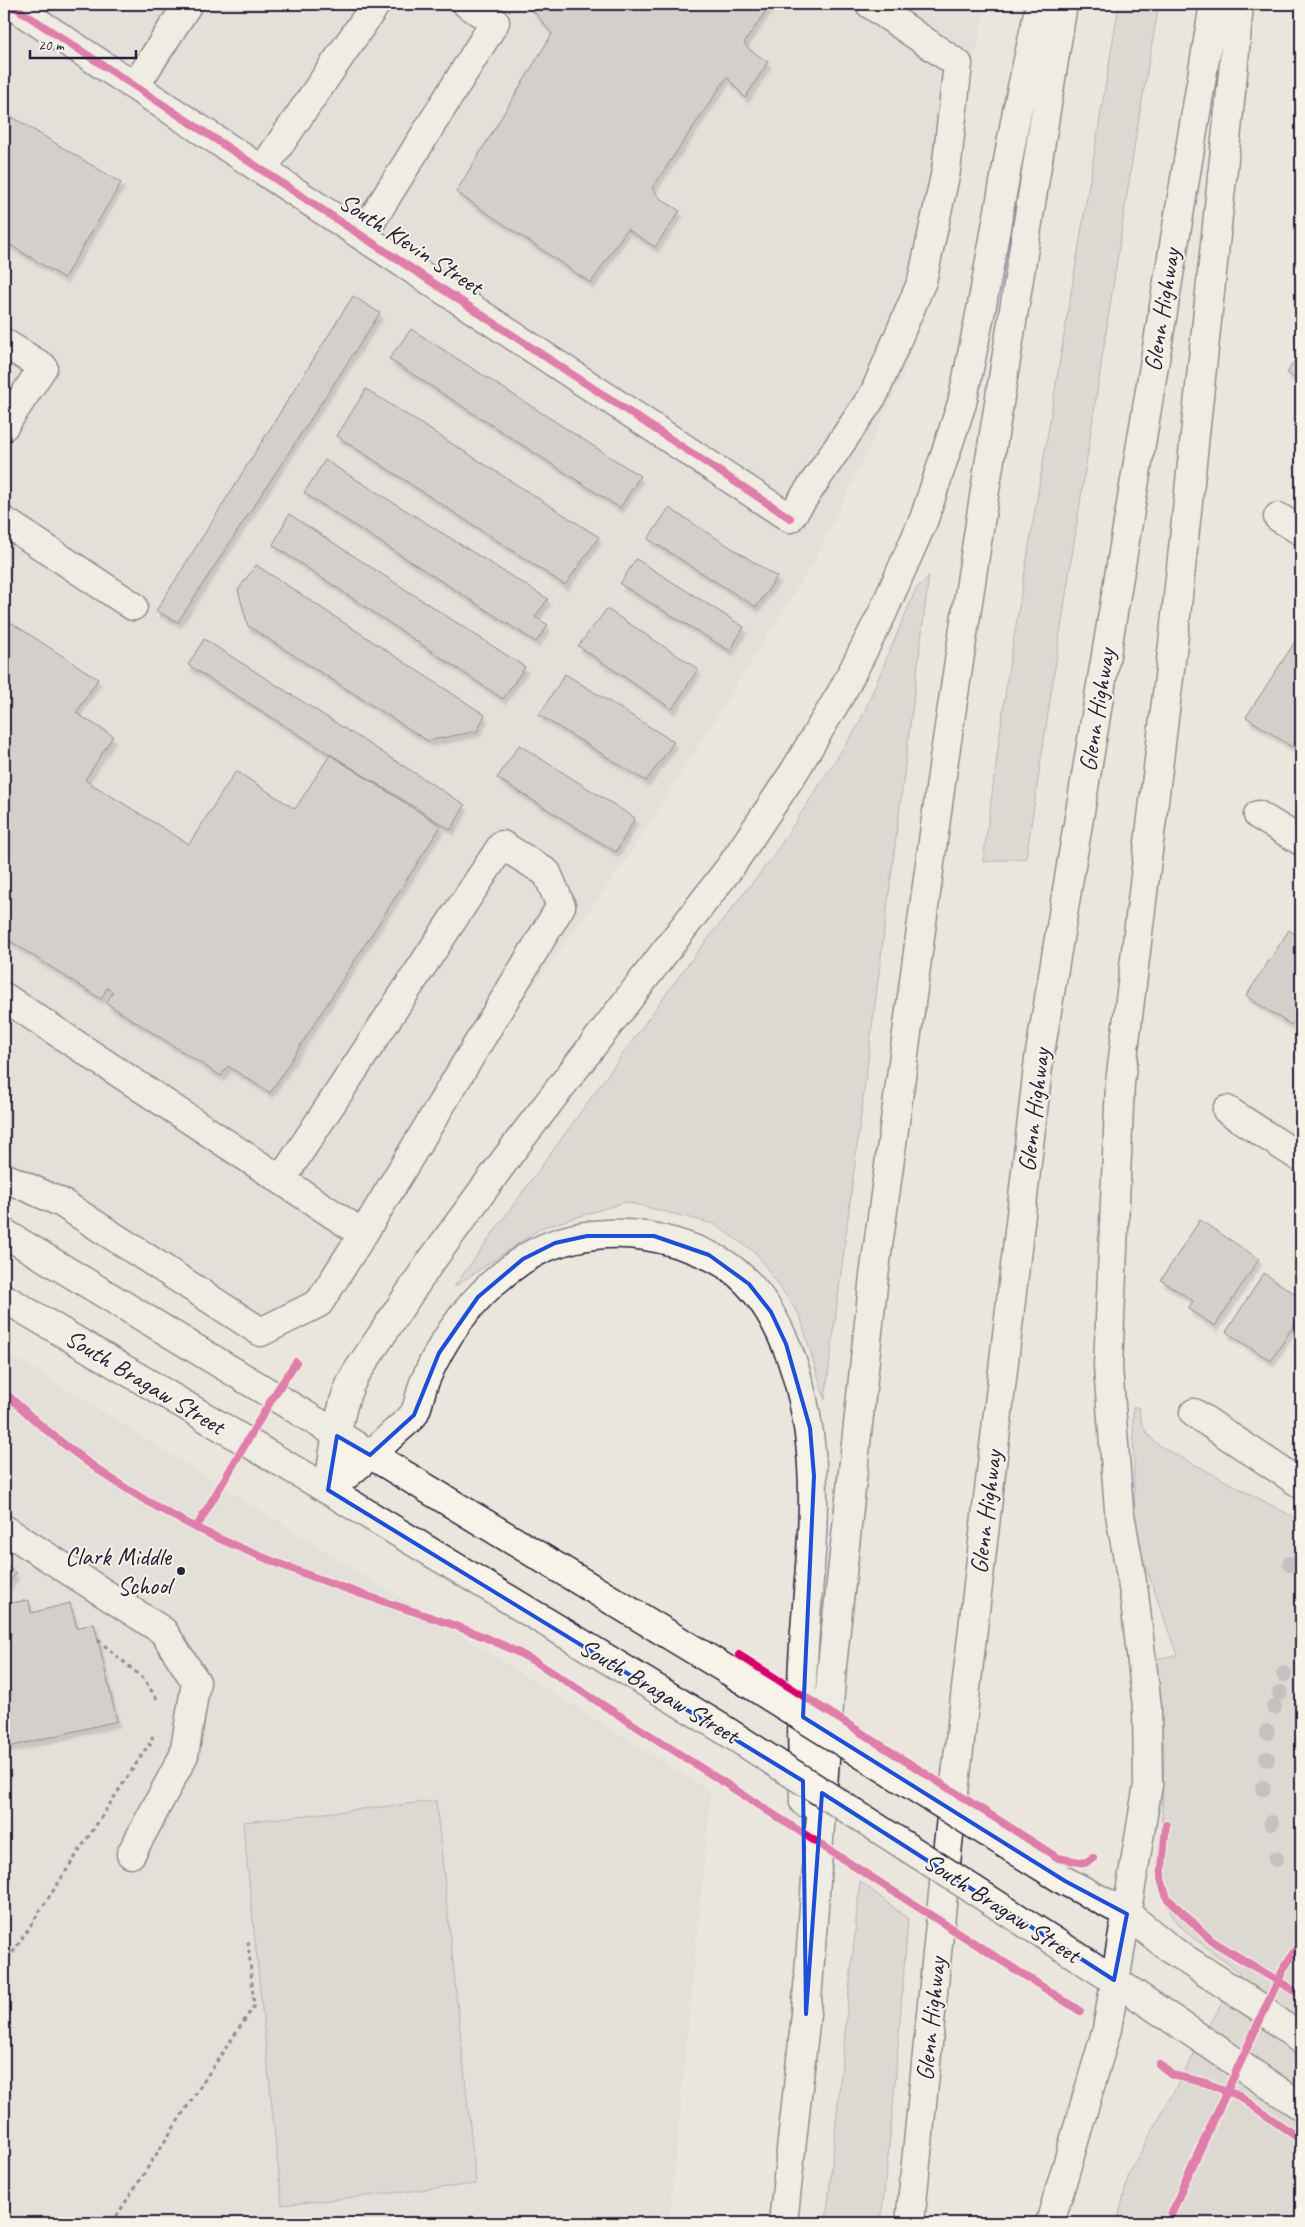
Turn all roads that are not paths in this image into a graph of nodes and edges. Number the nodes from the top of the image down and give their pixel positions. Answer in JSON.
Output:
{"nodes":[{"id":1,"x":10,"y":4,"type":"edge"},
{"id":2,"x":188,"y":4,"type":"edge"},
{"id":3,"x":376,"y":4,"type":"edge"},
{"id":4,"x":467,"y":4,"type":"edge"},
{"id":5,"x":870,"y":4,"type":"edge"},
{"id":6,"x":1040,"y":4,"type":"edge"},
{"id":7,"x":1063,"y":4,"type":"edge"},
{"id":8,"x":1214,"y":4,"type":"edge"},
{"id":9,"x":1239,"y":4,"type":"edge"},
{"id":10,"x":135,"y":86,"type":"junction"},
{"id":11,"x":262,"y":170,"type":"junction"},
{"id":12,"x":362,"y":236,"type":"junction"},
{"id":13,"x":4,"y":343,"type":"edge"},
{"id":14,"x":4,"y":426,"type":"edge"},
{"id":15,"x":1278,"y":516,"type":"dead end"},
{"id":16,"x":4,"y":521,"type":"edge"},
{"id":17,"x":1301,"y":531,"type":"edge"},
{"id":18,"x":133,"y":606,"type":"dead end"},
{"id":19,"x":1258,"y":815,"type":"dead end"},
{"id":20,"x":1301,"y":841,"type":"edge"},
{"id":21,"x":7,"y":1007,"type":"edge"},
{"id":22,"x":1227,"y":1110,"type":"dead end"},
{"id":23,"x":1301,"y":1158,"type":"edge"},
{"id":24,"x":4,"y":1177,"type":"edge"},
{"id":25,"x":281,"y":1180,"type":"junction"},
{"id":26,"x":4,"y":1233,"type":"edge"},
{"id":27,"x":363,"y":1234,"type":"junction"},
{"id":28,"x":4,"y":1298,"type":"edge"},
{"id":29,"x":1194,"y":1413,"type":"dead end"},
{"id":30,"x":337,"y":1436,"type":"junction"},
{"id":31,"x":370,"y":1455,"type":"junction"},
{"id":32,"x":1301,"y":1484,"type":"edge"},
{"id":33,"x":328,"y":1490,"type":"junction"},
{"id":34,"x":4,"y":1529,"type":"edge"},
{"id":35,"x":131,"y":1854,"type":"dead end"},
{"id":36,"x":1127,"y":1914,"type":"junction"},
{"id":37,"x":1114,"y":1980,"type":"junction"},
{"id":38,"x":806,"y":2014,"type":"junction"},
{"id":39,"x":1301,"y":2040,"type":"edge"},
{"id":40,"x":1301,"y":2106,"type":"edge"},
{"id":41,"x":783,"y":2223,"type":"edge"},
{"id":42,"x":910,"y":2223,"type":"edge"},
{"id":43,"x":1050,"y":2223,"type":"edge"}],
"edges":[{"from":1,"to":10,"type":"main road","name":"South Klevin Street"},
{"from":2,"to":10,"type":"main road"},
{"from":3,"to":11,"type":"main road"},
{"from":4,"to":12,"type":"main road"},
{"from":5,"to":12,"type":"main road","name":"South Klevin Street"},
{"from":6,"to":30,"type":"main road"},
{"from":7,"to":38,"type":"main road"},
{"from":8,"to":42,"type":"main road","name":"Glenn Highway"},
{"from":9,"to":36,"type":"main road"},
{"from":10,"to":11,"type":"main road","name":"South Klevin Street"},
{"from":11,"to":12,"type":"main road","name":"South Klevin Street"},
{"from":13,"to":14,"type":"main road"},
{"from":15,"to":17,"type":"main road"},
{"from":16,"to":18,"type":"main road"},
{"from":19,"to":20,"type":"main road"},
{"from":21,"to":25,"type":"main road"},
{"from":22,"to":23,"type":"main road"},
{"from":24,"to":27,"type":"main road"},
{"from":25,"to":27,"type":"main road"},
{"from":25,"to":27,"type":"main road"},
{"from":26,"to":30,"type":"main road","name":"South Bragaw Street"},
{"from":28,"to":33,"type":"main road","name":"South Bragaw Street"},
{"from":29,"to":32,"type":"main road"},
{"from":30,"to":31,"type":"main road","name":"South Bragaw Street"},
{"from":30,"to":33,"type":"main road"},
{"from":31,"to":33,"type":"main road"},
{"from":31,"to":36,"type":"main road","name":"South Bragaw Street","bridge":true},
{"from":31,"to":38,"type":"main road"},
{"from":33,"to":37,"type":"main road","name":"South Bragaw Street","bridge":true},
{"from":34,"to":35,"type":"main road"},
{"from":36,"to":37,"type":"main road"},
{"from":36,"to":39,"type":"main road","name":"South Bragaw Street"},
{"from":37,"to":40,"type":"main road","name":"South Bragaw Street"},
{"from":37,"to":43,"type":"main road"},
{"from":38,"to":41,"type":"main road"}]}
